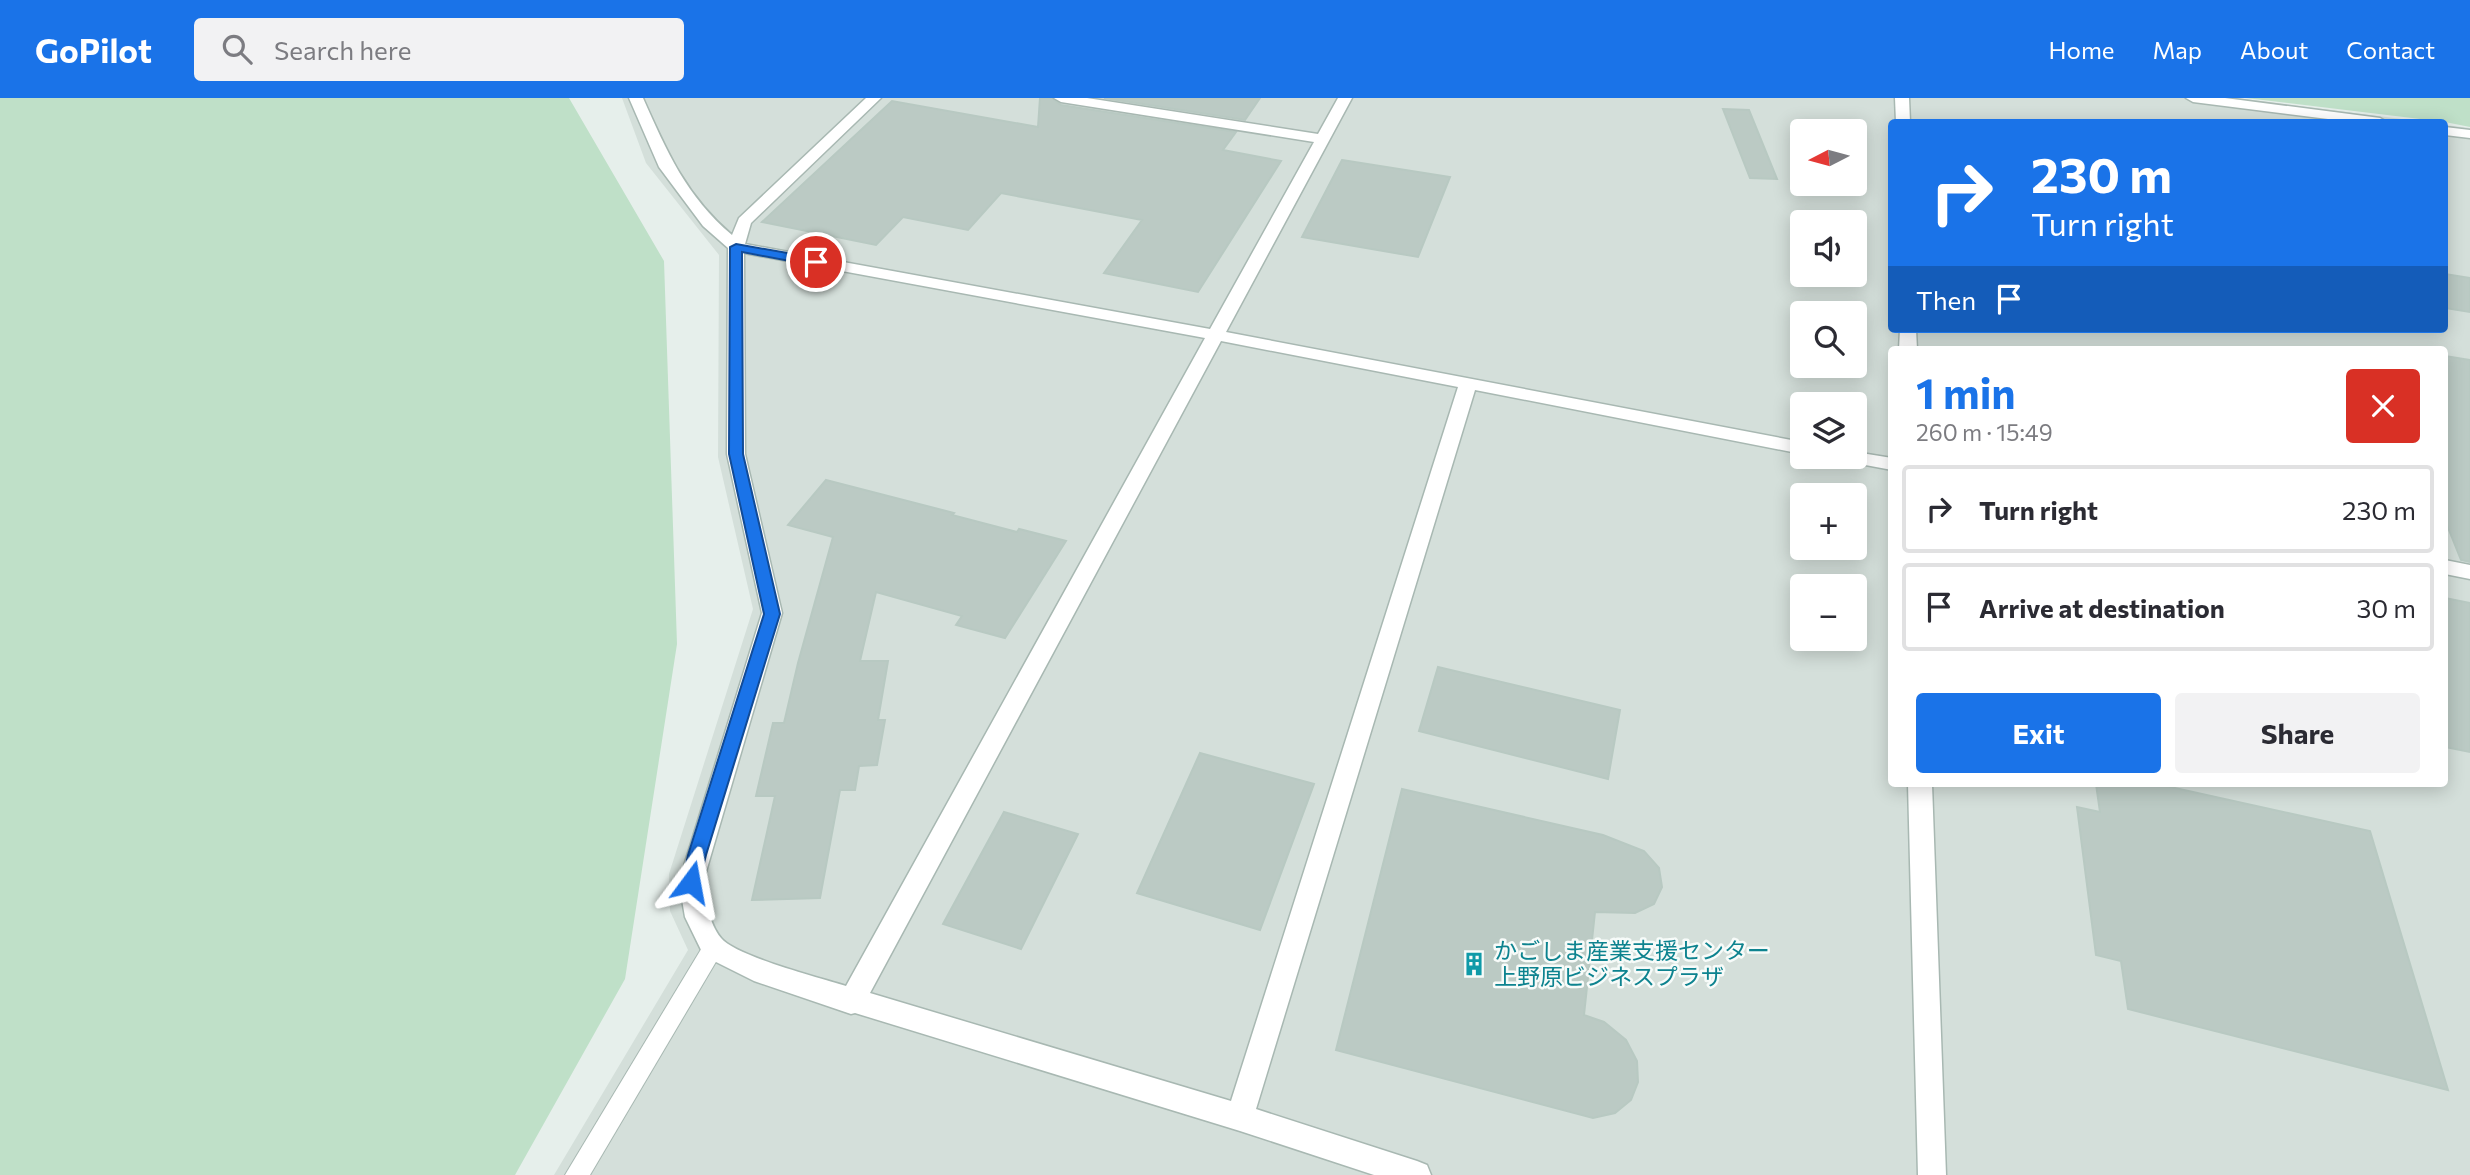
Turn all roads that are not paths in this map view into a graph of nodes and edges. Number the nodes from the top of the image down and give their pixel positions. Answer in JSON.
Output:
{"nodes":[{"id":1,"x":636,"y":98,"type":"edge"},
{"id":2,"x":874,"y":98,"type":"edge"},
{"id":3,"x":1061,"y":98,"type":"edge"},
{"id":4,"x":1345,"y":98,"type":"edge"},
{"id":5,"x":1902,"y":98,"type":"edge"},
{"id":6,"x":2193,"y":98,"type":"edge"},
{"id":7,"x":1903,"y":119,"type":"edge"},
{"id":8,"x":2357,"y":119,"type":"edge"},
{"id":9,"x":2448,"y":131,"type":"edge"},
{"id":10,"x":2466,"y":134,"type":"edge"},
{"id":11,"x":1324,"y":139,"type":"junction"},
{"id":12,"x":2470,"y":148,"type":"edge"},
{"id":13,"x":736,"y":247,"type":"junction"},
{"id":14,"x":1215,"y":335,"type":"junction"},
{"id":15,"x":1468,"y":384,"type":"junction"},
{"id":16,"x":1790,"y":445,"type":"edge"},
{"id":17,"x":1867,"y":460,"type":"edge"},
{"id":18,"x":1888,"y":463,"type":"edge"},
{"id":19,"x":2448,"y":568,"type":"edge"},
{"id":20,"x":2470,"y":572,"type":"edge"},
{"id":21,"x":1920,"y":787,"type":"edge"},
{"id":22,"x":713,"y":948,"type":"junction"},
{"id":23,"x":850,"y":1002,"type":"junction"},
{"id":24,"x":1240,"y":1117,"type":"junction"},
{"id":25,"x":578,"y":1175,"type":"edge"},
{"id":26,"x":1417,"y":1175,"type":"edge"},
{"id":27,"x":1932,"y":1175,"type":"edge"}],
"edges":[{"from":1,"to":13,"type":"street"},
{"from":2,"to":13,"type":"street"},
{"from":3,"to":11,"type":"street"},
{"from":4,"to":11,"type":"street"},
{"from":5,"to":7,"type":"street"},
{"from":6,"to":8,"type":"street"},
{"from":9,"to":10,"type":"street"},
{"from":10,"to":12,"type":"street"},
{"from":11,"to":14,"type":"street"},
{"from":13,"to":14,"type":"street"},
{"from":13,"to":22,"type":"street"},
{"from":14,"to":15,"type":"street"},
{"from":14,"to":23,"type":"street"},
{"from":15,"to":16,"type":"street"},
{"from":15,"to":24,"type":"street"},
{"from":17,"to":18,"type":"street"},
{"from":19,"to":20,"type":"street"},
{"from":21,"to":27,"type":"street"},
{"from":22,"to":23,"type":"street"},
{"from":22,"to":25,"type":"lane"},
{"from":23,"to":24,"type":"street"},
{"from":24,"to":26,"type":"street"}]}
